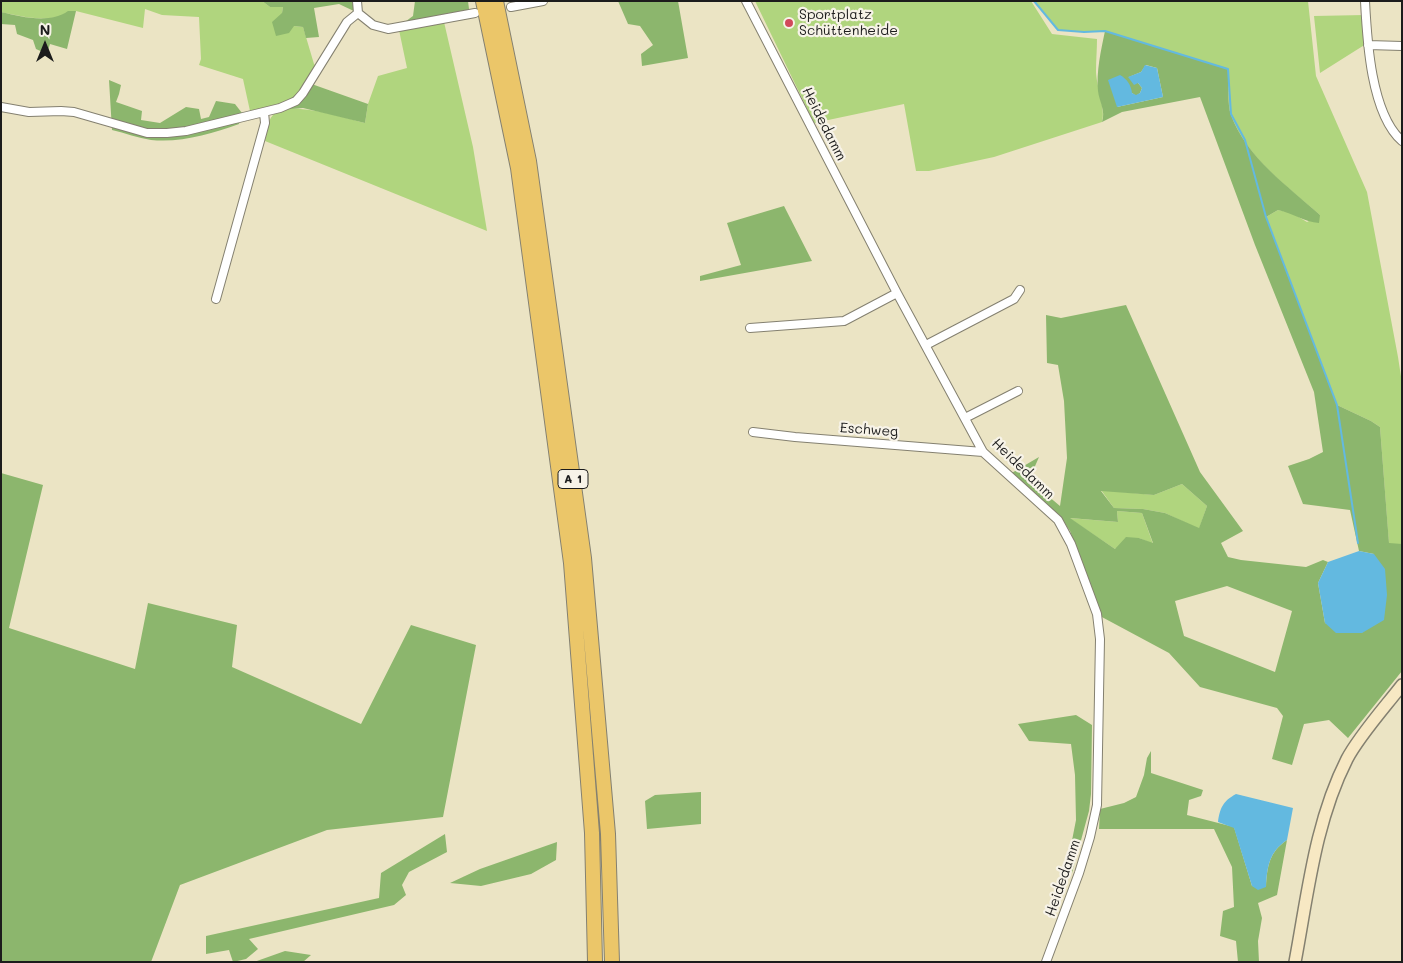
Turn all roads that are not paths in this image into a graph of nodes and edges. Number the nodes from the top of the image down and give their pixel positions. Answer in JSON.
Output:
{"nodes":[{"id":1,"x":357,"y":1,"type":"edge"},
{"id":2,"x":483,"y":1,"type":"edge"},
{"id":3,"x":496,"y":1,"type":"edge"},
{"id":4,"x":543,"y":1,"type":"edge"},
{"id":5,"x":746,"y":1,"type":"edge"},
{"id":6,"x":1365,"y":1,"type":"edge"},
{"id":7,"x":511,"y":7,"type":"dead end"},
{"id":8,"x":358,"y":13,"type":"junction"},
{"id":9,"x":475,"y":13,"type":"dead end"},
{"id":10,"x":1368,"y":45,"type":"junction"},
{"id":11,"x":1402,"y":46,"type":"edge"},
{"id":12,"x":1,"y":107,"type":"edge"},
{"id":13,"x":264,"y":112,"type":"junction"},
{"id":14,"x":1402,"y":141,"type":"edge"},
{"id":15,"x":1020,"y":290,"type":"dead end"},
{"id":16,"x":897,"y":293,"type":"junction"},
{"id":17,"x":216,"y":300,"type":"dead end"},
{"id":18,"x":750,"y":328,"type":"dead end"},
{"id":19,"x":926,"y":345,"type":"junction"},
{"id":20,"x":1018,"y":391,"type":"dead end"},
{"id":21,"x":965,"y":418,"type":"junction"},
{"id":22,"x":753,"y":432,"type":"dead end"},
{"id":23,"x":983,"y":452,"type":"junction"},
{"id":24,"x":1402,"y":686,"type":"edge"},
{"id":25,"x":595,"y":962,"type":"edge"},
{"id":26,"x":612,"y":962,"type":"edge"},
{"id":27,"x":1046,"y":962,"type":"edge"},
{"id":28,"x":1295,"y":962,"type":"edge"}],
"edges":[{"from":1,"to":8,"type":"street"},
{"from":2,"to":25,"type":"highway","number":"A 1"},
{"from":3,"to":26,"type":"highway","number":"A 1"},
{"from":4,"to":7,"type":"street"},
{"from":5,"to":16,"type":"street","name":"Heidedamm"},
{"from":6,"to":10,"type":"street"},
{"from":8,"to":9,"type":"street"},
{"from":8,"to":13,"type":"street"},
{"from":10,"to":11,"type":"street"},
{"from":10,"to":14,"type":"street"},
{"from":12,"to":13,"type":"street"},
{"from":13,"to":17,"type":"street"},
{"from":15,"to":19,"type":"street"},
{"from":16,"to":18,"type":"street"},
{"from":16,"to":19,"type":"street","name":"Heidedamm"},
{"from":19,"to":21,"type":"street","name":"Heidedamm"},
{"from":20,"to":21,"type":"street"},
{"from":21,"to":23,"type":"street","name":"Heidedamm"},
{"from":22,"to":23,"type":"street","name":"Eschweg"},
{"from":23,"to":27,"type":"street","name":"Heidedamm"},
{"from":24,"to":28,"type":"main road"}]}
